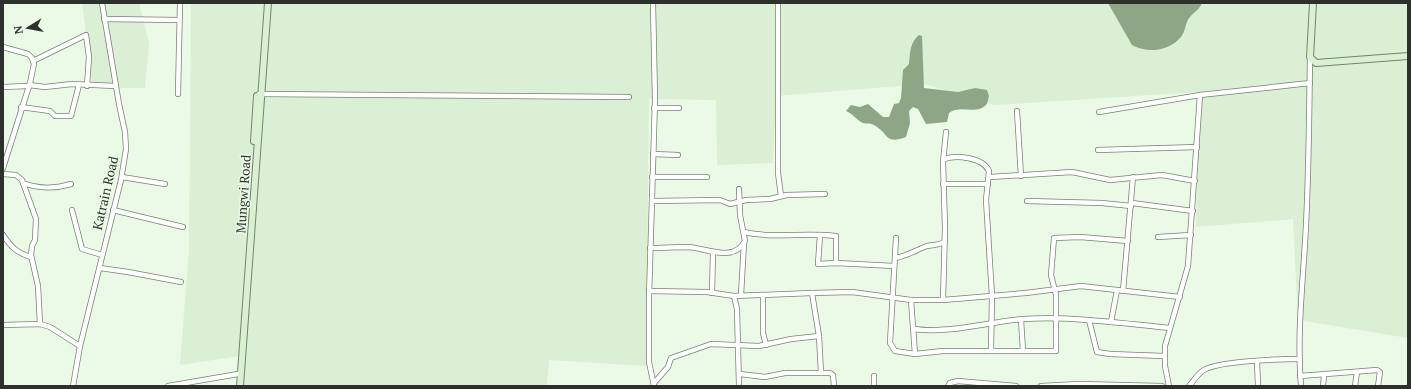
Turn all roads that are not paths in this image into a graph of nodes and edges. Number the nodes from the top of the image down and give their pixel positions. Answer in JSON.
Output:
{"nodes":[{"id":1,"x":102,"y":3,"type":"edge"},
{"id":2,"x":180,"y":3,"type":"edge"},
{"id":3,"x":263,"y":3,"type":"edge"},
{"id":4,"x":268,"y":3,"type":"edge"},
{"id":5,"x":653,"y":3,"type":"edge"},
{"id":6,"x":778,"y":3,"type":"edge"},
{"id":7,"x":1313,"y":3,"type":"edge"},
{"id":8,"x":104,"y":19,"type":"junction"},
{"id":9,"x":179,"y":20,"type":"junction"},
{"id":10,"x":3,"y":47,"type":"edge"},
{"id":11,"x":1408,"y":56,"type":"edge"},
{"id":12,"x":1310,"y":57,"type":"junction"},
{"id":13,"x":33,"y":61,"type":"junction"},
{"id":14,"x":1310,"y":82,"type":"junction"},
{"id":15,"x":79,"y":85,"type":"junction"},
{"id":16,"x":28,"y":86,"type":"junction"},
{"id":17,"x":87,"y":86,"type":"junction"},
{"id":18,"x":115,"y":86,"type":"junction"},
{"id":19,"x":3,"y":87,"type":"edge"},
{"id":20,"x":178,"y":94,"type":"dead end"},
{"id":21,"x":259,"y":94,"type":"junction"},
{"id":22,"x":1200,"y":95,"type":"junction"},
{"id":23,"x":629,"y":97,"type":"dead end"},
{"id":24,"x":21,"y":107,"type":"junction"},
{"id":25,"x":654,"y":108,"type":"junction"},
{"id":26,"x":679,"y":108,"type":"dead end"},
{"id":27,"x":1017,"y":111,"type":"dead end"},
{"id":28,"x":1099,"y":112,"type":"dead end"},
{"id":29,"x":946,"y":132,"type":"dead end"},
{"id":30,"x":1197,"y":147,"type":"junction"},
{"id":31,"x":1098,"y":150,"type":"dead end"},
{"id":32,"x":653,"y":154,"type":"junction"},
{"id":33,"x":678,"y":155,"type":"dead end"},
{"id":34,"x":944,"y":159,"type":"junction"},
{"id":35,"x":3,"y":168,"type":"edge"},
{"id":36,"x":3,"y":174,"type":"edge"},
{"id":37,"x":652,"y":176,"type":"junction"},
{"id":38,"x":1021,"y":176,"type":"junction"},
{"id":39,"x":122,"y":177,"type":"junction"},
{"id":40,"x":707,"y":177,"type":"dead end"},
{"id":41,"x":990,"y":177,"type":"junction"},
{"id":42,"x":1133,"y":177,"type":"junction"},
{"id":43,"x":1195,"y":181,"type":"junction"},
{"id":44,"x":23,"y":183,"type":"junction"},
{"id":45,"x":71,"y":184,"type":"dead end"},
{"id":46,"x":165,"y":184,"type":"dead end"},
{"id":47,"x":943,"y":184,"type":"junction"},
{"id":48,"x":988,"y":184,"type":"junction"},
{"id":49,"x":740,"y":189,"type":"dead end"},
{"id":50,"x":825,"y":194,"type":"dead end"},
{"id":51,"x":781,"y":196,"type":"junction"},
{"id":52,"x":652,"y":201,"type":"junction"},
{"id":53,"x":1027,"y":201,"type":"dead end"},
{"id":54,"x":740,"y":202,"type":"junction"},
{"id":55,"x":1132,"y":205,"type":"junction"},
{"id":56,"x":72,"y":210,"type":"dead end"},
{"id":57,"x":113,"y":210,"type":"junction"},
{"id":58,"x":1193,"y":211,"type":"junction"},
{"id":59,"x":183,"y":227,"type":"dead end"},
{"id":60,"x":744,"y":232,"type":"junction"},
{"id":61,"x":1191,"y":234,"type":"junction"},
{"id":62,"x":3,"y":235,"type":"edge"},
{"id":63,"x":820,"y":235,"type":"junction"},
{"id":64,"x":1158,"y":237,"type":"dead end"},
{"id":65,"x":896,"y":238,"type":"dead end"},
{"id":66,"x":945,"y":241,"type":"junction"},
{"id":67,"x":1128,"y":241,"type":"junction"},
{"id":68,"x":744,"y":243,"type":"junction"},
{"id":69,"x":650,"y":248,"type":"junction"},
{"id":70,"x":713,"y":252,"type":"junction"},
{"id":71,"x":102,"y":255,"type":"junction"},
{"id":72,"x":31,"y":257,"type":"junction"},
{"id":73,"x":894,"y":258,"type":"junction"},
{"id":74,"x":836,"y":263,"type":"junction"},
{"id":75,"x":894,"y":266,"type":"junction"},
{"id":76,"x":100,"y":268,"type":"junction"},
{"id":77,"x":181,"y":282,"type":"dead end"},
{"id":78,"x":1055,"y":289,"type":"junction"},
{"id":79,"x":649,"y":290,"type":"junction"},
{"id":80,"x":1120,"y":291,"type":"junction"},
{"id":81,"x":712,"y":293,"type":"junction"},
{"id":82,"x":812,"y":293,"type":"junction"},
{"id":83,"x":741,"y":295,"type":"junction"},
{"id":84,"x":763,"y":295,"type":"junction"},
{"id":85,"x":734,"y":296,"type":"junction"},
{"id":86,"x":992,"y":296,"type":"junction"},
{"id":87,"x":892,"y":298,"type":"junction"},
{"id":88,"x":1180,"y":298,"type":"junction"},
{"id":89,"x":911,"y":300,"type":"junction"},
{"id":90,"x":943,"y":300,"type":"junction"},
{"id":91,"x":1056,"y":319,"type":"junction"},
{"id":92,"x":1022,"y":320,"type":"junction"},
{"id":93,"x":1089,"y":320,"type":"junction"},
{"id":94,"x":992,"y":322,"type":"junction"},
{"id":95,"x":1111,"y":322,"type":"junction"},
{"id":96,"x":40,"y":324,"type":"junction"},
{"id":97,"x":3,"y":325,"type":"edge"},
{"id":98,"x":1169,"y":328,"type":"junction"},
{"id":99,"x":914,"y":329,"type":"junction"},
{"id":100,"x":819,"y":336,"type":"junction"},
{"id":101,"x":766,"y":345,"type":"junction"},
{"id":102,"x":80,"y":346,"type":"junction"},
{"id":103,"x":737,"y":346,"type":"junction"},
{"id":104,"x":991,"y":351,"type":"junction"},
{"id":105,"x":1023,"y":351,"type":"junction"},
{"id":106,"x":915,"y":354,"type":"junction"},
{"id":107,"x":1164,"y":356,"type":"junction"},
{"id":108,"x":1299,"y":359,"type":"junction"},
{"id":109,"x":1257,"y":361,"type":"junction"},
{"id":110,"x":1357,"y":372,"type":"junction"},
{"id":111,"x":821,"y":373,"type":"junction"},
{"id":112,"x":238,"y":374,"type":"junction"},
{"id":113,"x":740,"y":374,"type":"junction"},
{"id":114,"x":1324,"y":375,"type":"junction"},
{"id":115,"x":874,"y":376,"type":"dead end"},
{"id":116,"x":1300,"y":376,"type":"junction"},
{"id":117,"x":654,"y":385,"type":"edge"},
{"id":118,"x":1097,"y":385,"type":"edge"},
{"id":119,"x":73,"y":386,"type":"edge"},
{"id":120,"x":168,"y":386,"type":"edge"},
{"id":121,"x":239,"y":386,"type":"edge"},
{"id":122,"x":739,"y":386,"type":"edge"},
{"id":123,"x":834,"y":386,"type":"edge"},
{"id":124,"x":874,"y":386,"type":"edge"},
{"id":125,"x":948,"y":386,"type":"edge"},
{"id":126,"x":1016,"y":386,"type":"edge"},
{"id":127,"x":1042,"y":386,"type":"edge"},
{"id":128,"x":1162,"y":386,"type":"edge"},
{"id":129,"x":1169,"y":386,"type":"edge"},
{"id":130,"x":1189,"y":386,"type":"edge"},
{"id":131,"x":1258,"y":386,"type":"edge"},
{"id":132,"x":1301,"y":386,"type":"edge"},
{"id":133,"x":1323,"y":386,"type":"edge"},
{"id":134,"x":1355,"y":386,"type":"edge"},
{"id":135,"x":1378,"y":386,"type":"edge"}],
"edges":[{"from":1,"to":8,"type":"street","name":"Katrain Road"},
{"from":2,"to":9,"type":"street"},
{"from":3,"to":21,"type":"main road","name":"Mungwi Road"},
{"from":4,"to":21,"type":"main road","name":"Mungwi Road"},
{"from":5,"to":25,"type":"street"},
{"from":6,"to":51,"type":"street"},
{"from":7,"to":12,"type":"main road"},
{"from":8,"to":9,"type":"street"},
{"from":8,"to":18,"type":"street","name":"Katrain Road"},
{"from":9,"to":20,"type":"street"},
{"from":10,"to":13,"type":"street"},
{"from":11,"to":12,"type":"main road"},
{"from":12,"to":14,"type":"street"},
{"from":13,"to":16,"type":"street"},
{"from":13,"to":17,"type":"street"},
{"from":14,"to":22,"type":"street"},
{"from":14,"to":108,"type":"street"},
{"from":15,"to":16,"type":"street"},
{"from":15,"to":17,"type":"street"},
{"from":15,"to":24,"type":"street"},
{"from":16,"to":19,"type":"street"},
{"from":16,"to":24,"type":"street"},
{"from":17,"to":18,"type":"street"},
{"from":18,"to":39,"type":"street","name":"Katrain Road"},
{"from":21,"to":23,"type":"street"},
{"from":21,"to":112,"type":"main road","name":"Mungwi Road"},
{"from":21,"to":121,"type":"main road","name":"Mungwi Road"},
{"from":22,"to":28,"type":"street"},
{"from":22,"to":30,"type":"street"},
{"from":24,"to":35,"type":"street"},
{"from":25,"to":26,"type":"street"},
{"from":25,"to":32,"type":"street"},
{"from":27,"to":38,"type":"street"},
{"from":29,"to":34,"type":"street"},
{"from":30,"to":31,"type":"street"},
{"from":30,"to":43,"type":"street"},
{"from":32,"to":33,"type":"street"},
{"from":32,"to":37,"type":"street"},
{"from":34,"to":41,"type":"street"},
{"from":34,"to":47,"type":"street"},
{"from":36,"to":44,"type":"street"},
{"from":37,"to":40,"type":"street"},
{"from":37,"to":52,"type":"street"},
{"from":38,"to":41,"type":"street"},
{"from":38,"to":42,"type":"street"},
{"from":39,"to":46,"type":"street"},
{"from":39,"to":57,"type":"street","name":"Katrain Road"},
{"from":41,"to":48,"type":"street"},
{"from":42,"to":43,"type":"street"},
{"from":42,"to":55,"type":"street"},
{"from":43,"to":58,"type":"street"},
{"from":44,"to":45,"type":"street"},
{"from":44,"to":72,"type":"street"},
{"from":47,"to":48,"type":"street"},
{"from":47,"to":66,"type":"street"},
{"from":48,"to":86,"type":"street"},
{"from":49,"to":54,"type":"street"},
{"from":50,"to":51,"type":"street"},
{"from":51,"to":54,"type":"street"},
{"from":52,"to":54,"type":"street"},
{"from":52,"to":69,"type":"street"},
{"from":53,"to":55,"type":"street"},
{"from":54,"to":60,"type":"street"},
{"from":55,"to":58,"type":"street"},
{"from":55,"to":67,"type":"street"},
{"from":56,"to":71,"type":"street"},
{"from":57,"to":59,"type":"street"},
{"from":57,"to":71,"type":"street","name":"Katrain Road"},
{"from":58,"to":61,"type":"street"},
{"from":60,"to":63,"type":"street"},
{"from":60,"to":68,"type":"street"},
{"from":61,"to":64,"type":"street"},
{"from":61,"to":88,"type":"street"},
{"from":62,"to":72,"type":"street"},
{"from":63,"to":74,"type":"street"},
{"from":63,"to":74,"type":"street"},
{"from":65,"to":73,"type":"street"},
{"from":66,"to":73,"type":"street"},
{"from":66,"to":90,"type":"street"},
{"from":67,"to":78,"type":"street"},
{"from":67,"to":80,"type":"street"},
{"from":68,"to":70,"type":"street"},
{"from":68,"to":83,"type":"street"},
{"from":69,"to":70,"type":"street"},
{"from":69,"to":79,"type":"street"},
{"from":70,"to":81,"type":"street"},
{"from":71,"to":76,"type":"street","name":"Katrain Road"},
{"from":72,"to":96,"type":"street"},
{"from":73,"to":75,"type":"street"},
{"from":74,"to":75,"type":"street"},
{"from":75,"to":87,"type":"street"},
{"from":76,"to":77,"type":"street"},
{"from":76,"to":102,"type":"street","name":"Katrain Road"},
{"from":78,"to":80,"type":"street"},
{"from":78,"to":86,"type":"street"},
{"from":78,"to":91,"type":"street"},
{"from":79,"to":81,"type":"street"},
{"from":79,"to":117,"type":"street"},
{"from":80,"to":88,"type":"street"},
{"from":80,"to":95,"type":"street"},
{"from":81,"to":85,"type":"street"},
{"from":82,"to":84,"type":"street"},
{"from":82,"to":87,"type":"street"},
{"from":82,"to":100,"type":"street"},
{"from":83,"to":84,"type":"street"},
{"from":83,"to":85,"type":"street"},
{"from":84,"to":101,"type":"street"},
{"from":85,"to":103,"type":"street"},
{"from":86,"to":90,"type":"street"},
{"from":86,"to":94,"type":"street"},
{"from":87,"to":89,"type":"street"},
{"from":87,"to":106,"type":"street"},
{"from":88,"to":98,"type":"street"},
{"from":89,"to":90,"type":"street"},
{"from":89,"to":99,"type":"street"},
{"from":91,"to":92,"type":"street"},
{"from":91,"to":93,"type":"street"},
{"from":91,"to":105,"type":"street"},
{"from":92,"to":94,"type":"street"},
{"from":92,"to":105,"type":"street"},
{"from":93,"to":95,"type":"street"},
{"from":93,"to":107,"type":"street"},
{"from":94,"to":99,"type":"street"},
{"from":94,"to":104,"type":"street"},
{"from":95,"to":98,"type":"street"},
{"from":96,"to":97,"type":"street"},
{"from":96,"to":102,"type":"street"},
{"from":98,"to":107,"type":"street"},
{"from":99,"to":106,"type":"street"},
{"from":100,"to":101,"type":"street"},
{"from":100,"to":111,"type":"street"},
{"from":101,"to":103,"type":"street"},
{"from":102,"to":119,"type":"street","name":"Katrain Road"},
{"from":103,"to":113,"type":"street"},
{"from":103,"to":117,"type":"street"},
{"from":104,"to":105,"type":"street"},
{"from":104,"to":106,"type":"street"},
{"from":107,"to":129,"type":"street"},
{"from":108,"to":109,"type":"street"},
{"from":108,"to":116,"type":"street"},
{"from":109,"to":130,"type":"street"},
{"from":109,"to":131,"type":"street"},
{"from":110,"to":114,"type":"street"},
{"from":110,"to":134,"type":"street"},
{"from":110,"to":135,"type":"street"},
{"from":111,"to":113,"type":"street"},
{"from":111,"to":123,"type":"street"},
{"from":112,"to":120,"type":"street"},
{"from":112,"to":121,"type":"main road","name":"Mungwi Road"},
{"from":113,"to":122,"type":"street"},
{"from":114,"to":116,"type":"street"},
{"from":114,"to":133,"type":"street"},
{"from":115,"to":124,"type":"street"},
{"from":116,"to":132,"type":"street"},
{"from":118,"to":127,"type":"street"},
{"from":118,"to":128,"type":"street"},
{"from":125,"to":126,"type":"street"}]}
